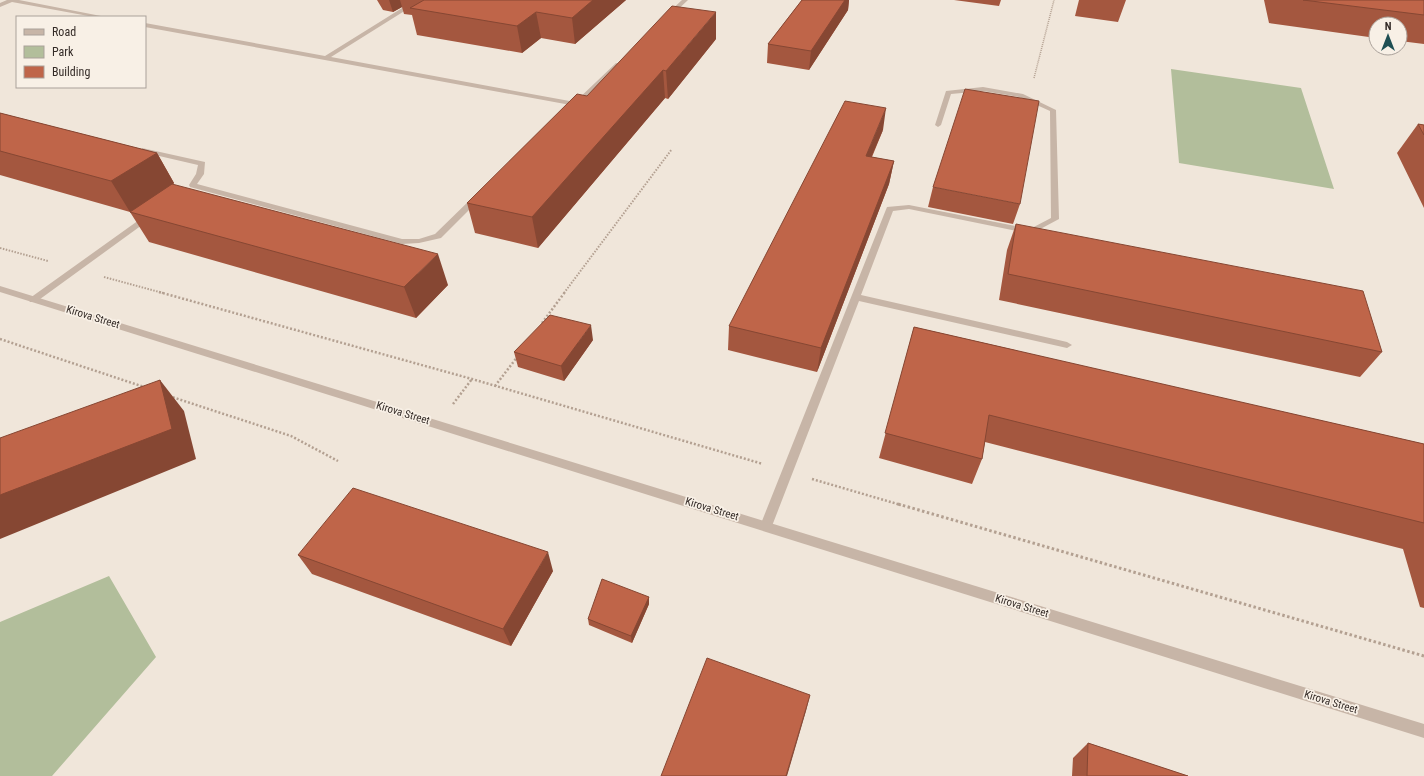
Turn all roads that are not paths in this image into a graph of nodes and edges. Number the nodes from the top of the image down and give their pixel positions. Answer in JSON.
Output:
{"nodes":[{"id":1,"x":11,"y":0,"type":"edge"},
{"id":2,"x":685,"y":0,"type":"edge"},
{"id":3,"x":419,"y":2,"type":"edge"},
{"id":4,"x":0,"y":5,"type":"edge"},
{"id":5,"x":98,"y":16,"type":"edge"},
{"id":6,"x":662,"y":22,"type":"edge"},
{"id":7,"x":146,"y":25,"type":"edge"},
{"id":8,"x":326,"y":58,"type":"junction"},
{"id":9,"x":622,"y":60,"type":"edge"},
{"id":10,"x":938,"y":125,"type":"dead end"},
{"id":11,"x":141,"y":150,"type":"edge"},
{"id":12,"x":484,"y":192,"type":"edge"},
{"id":13,"x":154,"y":213,"type":"edge"},
{"id":14,"x":0,"y":289,"type":"edge"},
{"id":15,"x":856,"y":297,"type":"junction"},
{"id":16,"x":33,"y":300,"type":"junction"},
{"id":17,"x":1067,"y":345,"type":"dead end"},
{"id":18,"x":766,"y":526,"type":"junction"},
{"id":19,"x":1424,"y":731,"type":"edge"}],
"edges":[{"from":1,"to":4,"type":"street"},
{"from":1,"to":5,"type":"street"},
{"from":2,"to":6,"type":"street"},
{"from":3,"to":8,"type":"street"},
{"from":7,"to":8,"type":"street"},
{"from":8,"to":9,"type":"street"},
{"from":10,"to":15,"type":"street"},
{"from":11,"to":12,"type":"street"},
{"from":13,"to":16,"type":"street"},
{"from":14,"to":16,"type":"street","name":"Kirova Street"},
{"from":15,"to":17,"type":"street"},
{"from":15,"to":18,"type":"street"},
{"from":16,"to":18,"type":"street","name":"Kirova Street"},
{"from":18,"to":19,"type":"street","name":"Kirova Street"}]}
